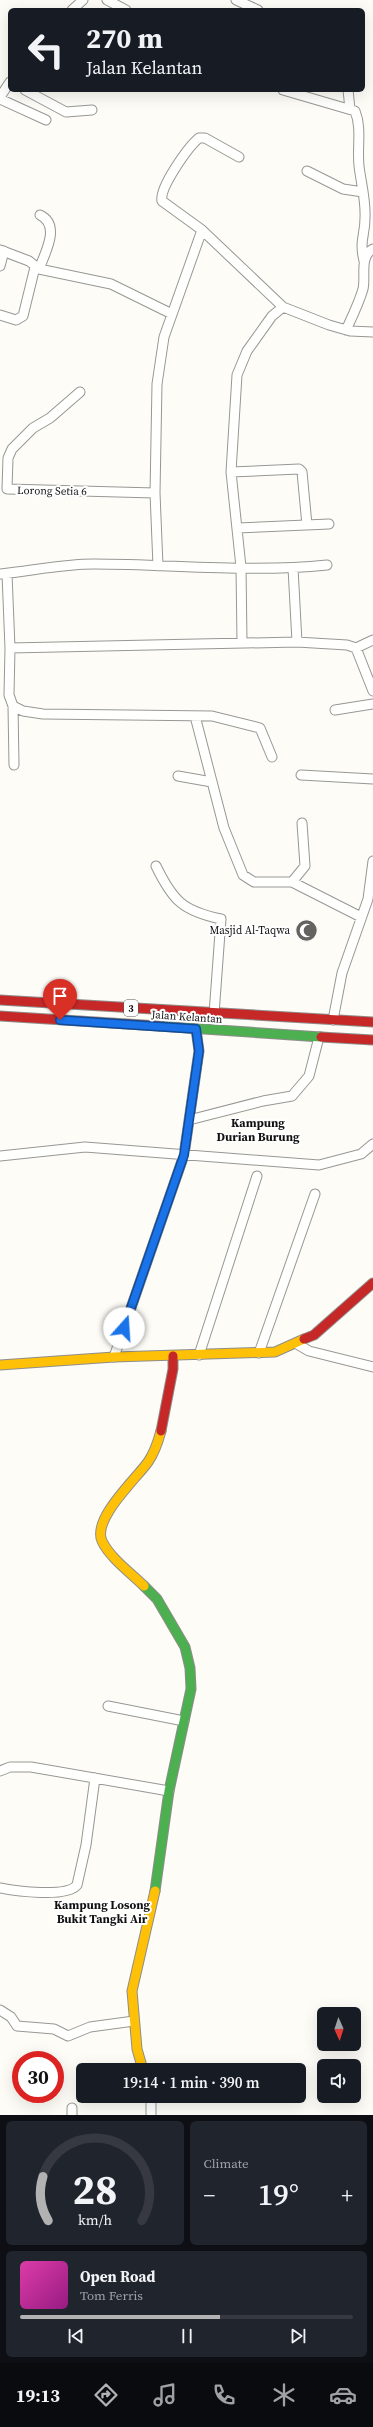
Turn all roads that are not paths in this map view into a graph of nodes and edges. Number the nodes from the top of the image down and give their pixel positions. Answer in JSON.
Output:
{"nodes":[{"id":1,"x":83,"y":0,"type":"edge"},
{"id":2,"x":107,"y":0,"type":"edge"},
{"id":3,"x":236,"y":0,"type":"edge"},
{"id":4,"x":74,"y":8,"type":"edge"},
{"id":5,"x":122,"y":8,"type":"edge"},
{"id":6,"x":254,"y":8,"type":"edge"},
{"id":7,"x":8,"y":85,"type":"edge"},
{"id":8,"x":29,"y":92,"type":"edge"},
{"id":9,"x":290,"y":92,"type":"edge"},
{"id":10,"x":348,"y":92,"type":"edge"},
{"id":11,"x":0,"y":98,"type":"edge"},
{"id":12,"x":350,"y":109,"type":"junction"},
{"id":13,"x":92,"y":110,"type":"dead end"},
{"id":14,"x":46,"y":120,"type":"dead end"},
{"id":15,"x":239,"y":157,"type":"dead end"},
{"id":16,"x":307,"y":171,"type":"dead end"},
{"id":17,"x":367,"y":198,"type":"edge"},
{"id":18,"x":40,"y":214,"type":"dead end"},
{"id":19,"x":202,"y":230,"type":"junction"},
{"id":20,"x":373,"y":249,"type":"edge"},
{"id":21,"x":2,"y":250,"type":"edge"},
{"id":22,"x":364,"y":261,"type":"junction"},
{"id":23,"x":0,"y":266,"type":"edge"},
{"id":24,"x":37,"y":268,"type":"junction"},
{"id":25,"x":283,"y":307,"type":"junction"},
{"id":26,"x":172,"y":314,"type":"junction"},
{"id":27,"x":0,"y":315,"type":"edge"},
{"id":28,"x":346,"y":330,"type":"junction"},
{"id":29,"x":373,"y":332,"type":"edge"},
{"id":30,"x":80,"y":392,"type":"dead end"},
{"id":31,"x":231,"y":472,"type":"junction"},
{"id":32,"x":155,"y":493,"type":"junction"},
{"id":33,"x":329,"y":524,"type":"dead end"},
{"id":34,"x":307,"y":525,"type":"junction"},
{"id":35,"x":237,"y":528,"type":"junction"},
{"id":36,"x":327,"y":565,"type":"dead end"},
{"id":37,"x":158,"y":566,"type":"junction"},
{"id":38,"x":241,"y":567,"type":"junction"},
{"id":39,"x":293,"y":568,"type":"junction"},
{"id":40,"x":3,"y":574,"type":"edge"},
{"id":41,"x":373,"y":640,"type":"edge"},
{"id":42,"x":242,"y":642,"type":"junction"},
{"id":43,"x":297,"y":642,"type":"junction"},
{"id":44,"x":10,"y":648,"type":"junction"},
{"id":45,"x":356,"y":648,"type":"junction"},
{"id":46,"x":373,"y":692,"type":"edge"},
{"id":47,"x":4,"y":696,"type":"edge"},
{"id":48,"x":373,"y":704,"type":"edge"},
{"id":49,"x":13,"y":706,"type":"junction"},
{"id":50,"x":335,"y":710,"type":"dead end"},
{"id":51,"x":195,"y":716,"type":"junction"},
{"id":52,"x":272,"y":757,"type":"dead end"},
{"id":53,"x":14,"y":765,"type":"dead end"},
{"id":54,"x":301,"y":775,"type":"dead end"},
{"id":55,"x":178,"y":776,"type":"dead end"},
{"id":56,"x":373,"y":779,"type":"edge"},
{"id":57,"x":212,"y":782,"type":"junction"},
{"id":58,"x":302,"y":823,"type":"dead end"},
{"id":59,"x":373,"y":861,"type":"edge"},
{"id":60,"x":156,"y":866,"type":"dead end"},
{"id":61,"x":292,"y":882,"type":"junction"},
{"id":62,"x":361,"y":917,"type":"junction"},
{"id":63,"x":0,"y":1000,"type":"edge"},
{"id":64,"x":214,"y":1014,"type":"junction"},
{"id":65,"x":0,"y":1016,"type":"edge"},
{"id":66,"x":280,"y":1018,"type":"junction"},
{"id":67,"x":333,"y":1020,"type":"junction"},
{"id":68,"x":373,"y":1022,"type":"edge"},
{"id":69,"x":196,"y":1029,"type":"junction"},
{"id":70,"x":307,"y":1037,"type":"junction"},
{"id":71,"x":319,"y":1037,"type":"junction"},
{"id":72,"x":373,"y":1040,"type":"edge"},
{"id":73,"x":189,"y":1120,"type":"junction"},
{"id":74,"x":373,"y":1144,"type":"edge"},
{"id":75,"x":184,"y":1155,"type":"junction"},
{"id":76,"x":0,"y":1156,"type":"edge"},
{"id":77,"x":257,"y":1176,"type":"dead end"},
{"id":78,"x":315,"y":1194,"type":"dead end"},
{"id":79,"x":373,"y":1283,"type":"edge"},
{"id":80,"x":297,"y":1344,"type":"junction"},
{"id":81,"x":259,"y":1353,"type":"junction"},
{"id":82,"x":199,"y":1355,"type":"junction"},
{"id":83,"x":173,"y":1356,"type":"junction"},
{"id":84,"x":114,"y":1357,"type":"junction"},
{"id":85,"x":0,"y":1365,"type":"edge"},
{"id":86,"x":373,"y":1367,"type":"edge"},
{"id":87,"x":108,"y":1706,"type":"dead end"},
{"id":88,"x":184,"y":1721,"type":"junction"},
{"id":89,"x":0,"y":1771,"type":"edge"},
{"id":90,"x":95,"y":1778,"type":"junction"},
{"id":91,"x":169,"y":1791,"type":"junction"},
{"id":92,"x":0,"y":1888,"type":"edge"},
{"id":93,"x":0,"y":2010,"type":"edge"},
{"id":94,"x":134,"y":2021,"type":"junction"},
{"id":95,"x":141,"y":2063,"type":"edge"},
{"id":96,"x":151,"y":2103,"type":"edge"},
{"id":97,"x":151,"y":2115,"type":"edge"}],
"edges":[{"from":1,"to":4,"type":"street"},
{"from":2,"to":5,"type":"street"},
{"from":3,"to":6,"type":"street"},
{"from":7,"to":11,"type":"street"},
{"from":8,"to":13,"type":"street"},
{"from":9,"to":12,"type":"street"},
{"from":10,"to":12,"type":"street"},
{"from":11,"to":14,"type":"street"},
{"from":12,"to":17,"type":"street"},
{"from":15,"to":19,"type":"street"},
{"from":16,"to":17,"type":"street"},
{"from":17,"to":22,"type":"street"},
{"from":18,"to":24,"type":"street"},
{"from":19,"to":25,"type":"street"},
{"from":19,"to":26,"type":"street"},
{"from":20,"to":22,"type":"street"},
{"from":21,"to":23,"type":"street"},
{"from":21,"to":24,"type":"street"},
{"from":22,"to":28,"type":"street"},
{"from":24,"to":26,"type":"street"},
{"from":24,"to":27,"type":"street"},
{"from":25,"to":28,"type":"street"},
{"from":25,"to":31,"type":"street"},
{"from":26,"to":32,"type":"street"},
{"from":28,"to":29,"type":"street"},
{"from":30,"to":32,"type":"street","name":"Lorong Setia 6"},
{"from":31,"to":34,"type":"street"},
{"from":31,"to":35,"type":"street"},
{"from":32,"to":37,"type":"street"},
{"from":33,"to":34,"type":"street"},
{"from":34,"to":35,"type":"street"},
{"from":35,"to":38,"type":"street"},
{"from":36,"to":39,"type":"street"},
{"from":37,"to":38,"type":"street"},
{"from":37,"to":40,"type":"street"},
{"from":38,"to":39,"type":"street"},
{"from":38,"to":42,"type":"street"},
{"from":39,"to":43,"type":"street"},
{"from":40,"to":44,"type":"street"},
{"from":41,"to":45,"type":"street"},
{"from":42,"to":43,"type":"street"},
{"from":42,"to":44,"type":"street"},
{"from":43,"to":45,"type":"street"},
{"from":44,"to":47,"type":"street"},
{"from":45,"to":46,"type":"street"},
{"from":47,"to":49,"type":"street"},
{"from":48,"to":50,"type":"street"},
{"from":49,"to":51,"type":"street"},
{"from":49,"to":53,"type":"street"},
{"from":51,"to":52,"type":"street"},
{"from":51,"to":57,"type":"street"},
{"from":54,"to":56,"type":"street"},
{"from":55,"to":57,"type":"street"},
{"from":57,"to":61,"type":"street"},
{"from":58,"to":61,"type":"street"},
{"from":59,"to":62,"type":"street"},
{"from":60,"to":64,"type":"street"},
{"from":61,"to":62,"type":"street"},
{"from":62,"to":67,"type":"street"},
{"from":63,"to":64,"type":"main road","name":"Jalan Kelantan","number":"3"},
{"from":64,"to":66,"type":"main road","name":"Jalan Kelantan","number":"3"},
{"from":65,"to":69,"type":"main road","name":"Jalan Kelantan","number":"3"},
{"from":66,"to":67,"type":"main road","name":"Jalan Kelantan","number":"3"},
{"from":66,"to":70,"type":"main road"},
{"from":67,"to":68,"type":"main road","name":"Jalan Kelantan","number":"3"},
{"from":69,"to":70,"type":"main road","name":"Jalan Kelantan","number":"3"},
{"from":69,"to":73,"type":"street"},
{"from":70,"to":71,"type":"main road","name":"Jalan Kelantan","number":"3"},
{"from":71,"to":72,"type":"main road","name":"Jalan Kelantan","number":"3"},
{"from":71,"to":73,"type":"street"},
{"from":73,"to":75,"type":"street"},
{"from":74,"to":75,"type":"street"},
{"from":75,"to":76,"type":"street"},
{"from":75,"to":84,"type":"street"},
{"from":77,"to":82,"type":"street"},
{"from":78,"to":81,"type":"street"},
{"from":79,"to":80,"type":"main road"},
{"from":80,"to":81,"type":"main road"},
{"from":80,"to":86,"type":"street"},
{"from":81,"to":82,"type":"main road"},
{"from":82,"to":83,"type":"main road"},
{"from":83,"to":84,"type":"main road"},
{"from":83,"to":88,"type":"main road"},
{"from":84,"to":85,"type":"main road"},
{"from":87,"to":88,"type":"street"},
{"from":88,"to":91,"type":"main road"},
{"from":89,"to":90,"type":"street"},
{"from":90,"to":91,"type":"street"},
{"from":90,"to":92,"type":"street"},
{"from":91,"to":94,"type":"main road"},
{"from":93,"to":94,"type":"street"},
{"from":94,"to":95,"type":"main road"},
{"from":96,"to":97,"type":"street"}]}
